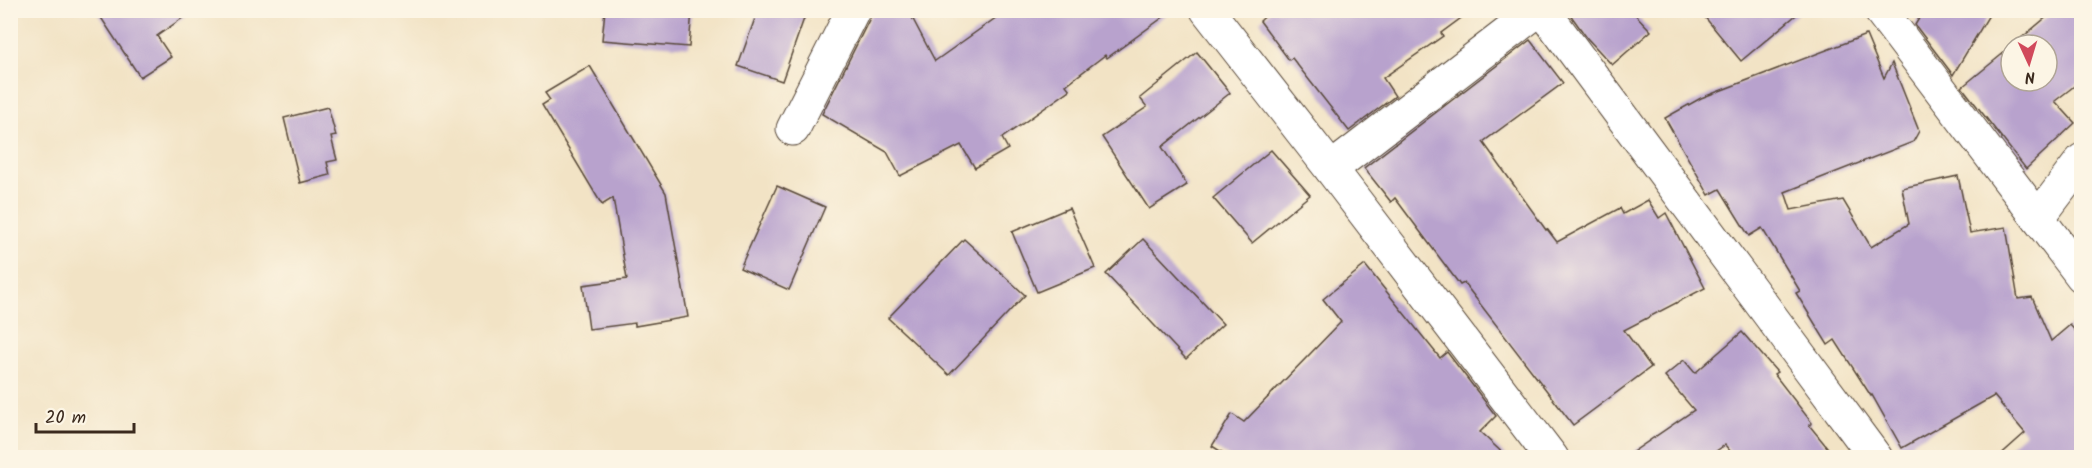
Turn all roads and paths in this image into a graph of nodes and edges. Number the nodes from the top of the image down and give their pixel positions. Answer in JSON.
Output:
{"nodes":[{"id":1,"x":853,"y":10,"type":"edge"},
{"id":2,"x":1207,"y":10,"type":"edge"},
{"id":3,"x":1538,"y":10,"type":"edge"},
{"id":4,"x":1543,"y":10,"type":"edge"},
{"id":5,"x":1880,"y":11,"type":"edge"},
{"id":6,"x":793,"y":129,"type":"dead end"},
{"id":7,"x":2082,"y":160,"type":"edge"},
{"id":8,"x":1331,"y":169,"type":"junction"},
{"id":9,"x":2038,"y":218,"type":"junction"},
{"id":10,"x":2082,"y":276,"type":"edge"},
{"id":11,"x":1552,"y":458,"type":"edge"},
{"id":12,"x":1876,"y":458,"type":"edge"}],
"edges":[{"from":1,"to":6,"type":"street"},
{"from":2,"to":8,"type":"street"},
{"from":3,"to":8,"type":"street"},
{"from":4,"to":12,"type":"street"},
{"from":5,"to":9,"type":"street"},
{"from":7,"to":9,"type":"street"},
{"from":8,"to":11,"type":"street"},
{"from":9,"to":10,"type":"street"}]}
